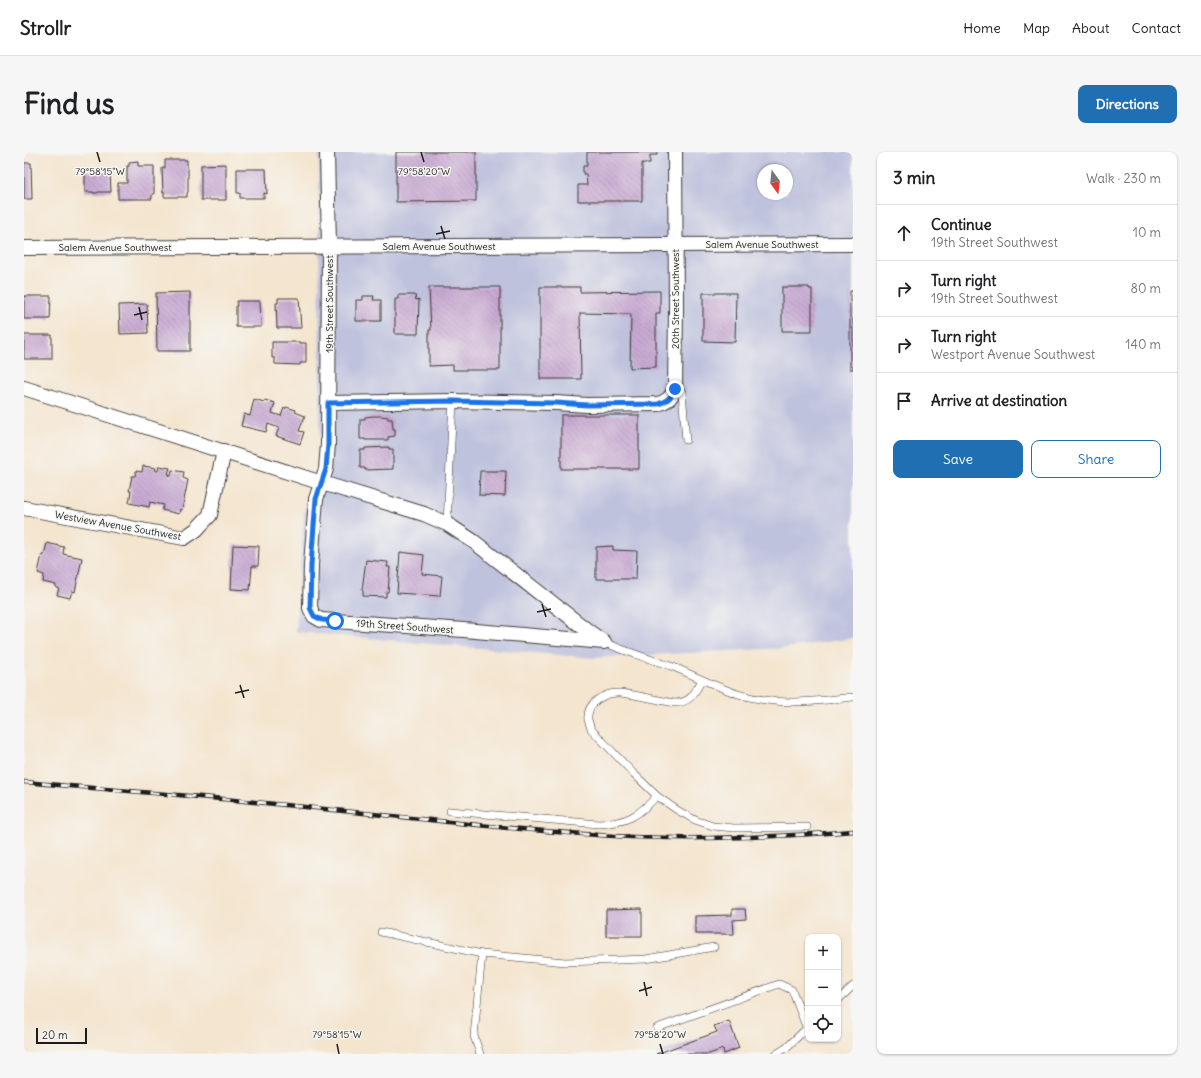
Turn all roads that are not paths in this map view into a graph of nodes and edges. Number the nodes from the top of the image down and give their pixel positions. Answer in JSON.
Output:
{"nodes":[{"id":1,"x":327,"y":152,"type":"edge"},
{"id":2,"x":675,"y":152,"type":"edge"},
{"id":3,"x":853,"y":244,"type":"edge"},
{"id":4,"x":675,"y":245,"type":"junction"},
{"id":5,"x":329,"y":246,"type":"junction"},
{"id":6,"x":24,"y":248,"type":"edge"},
{"id":7,"x":24,"y":388,"type":"edge"},
{"id":8,"x":675,"y":389,"type":"junction"},
{"id":9,"x":453,"y":401,"type":"junction"},
{"id":10,"x":328,"y":403,"type":"junction"},
{"id":11,"x":686,"y":440,"type":"dead end"},
{"id":12,"x":224,"y":451,"type":"junction"},
{"id":13,"x":322,"y":483,"type":"junction"},
{"id":14,"x":24,"y":508,"type":"edge"},
{"id":15,"x":447,"y":524,"type":"junction"},
{"id":16,"x":604,"y":642,"type":"junction"},
{"id":17,"x":702,"y":680,"type":"junction"},
{"id":18,"x":853,"y":697,"type":"edge"},
{"id":19,"x":657,"y":796,"type":"junction"},
{"id":20,"x":450,"y":811,"type":"dead end"},
{"id":21,"x":807,"y":827,"type":"dead end"},
{"id":22,"x":381,"y":932,"type":"dead end"},
{"id":23,"x":714,"y":947,"type":"dead end"},
{"id":24,"x":482,"y":954,"type":"junction"},
{"id":25,"x":853,"y":986,"type":"edge"},
{"id":26,"x":841,"y":997,"type":"edge"},
{"id":27,"x":805,"y":1023,"type":"edge"},
{"id":28,"x":657,"y":1028,"type":"dead end"},
{"id":29,"x":805,"y":1030,"type":"edge"},
{"id":30,"x":480,"y":1054,"type":"edge"},
{"id":31,"x":776,"y":1054,"type":"edge"}],
"edges":[{"from":1,"to":5,"type":"street","name":"19th Street Southwest"},
{"from":2,"to":4,"type":"street","name":"20th Street Southwest"},
{"from":3,"to":4,"type":"street","name":"Salem Avenue Southwest"},
{"from":4,"to":5,"type":"street","name":"Salem Avenue Southwest"},
{"from":4,"to":8,"type":"street","name":"20th Street Southwest"},
{"from":5,"to":6,"type":"street","name":"Salem Avenue Southwest"},
{"from":5,"to":10,"type":"street","name":"19th Street Southwest"},
{"from":7,"to":12,"type":"street"},
{"from":8,"to":9,"type":"street"},
{"from":8,"to":11,"type":"lane","name":"20th Street Southwest"},
{"from":9,"to":10,"type":"street"},
{"from":9,"to":15,"type":"lane"},
{"from":10,"to":13,"type":"street","name":"19th Street Southwest"},
{"from":12,"to":13,"type":"street"},
{"from":12,"to":14,"type":"street","name":"Westview Avenue Southwest"},
{"from":13,"to":15,"type":"street"},
{"from":13,"to":16,"type":"street","name":"19th Street Southwest"},
{"from":15,"to":16,"type":"street"},
{"from":16,"to":17,"type":"lane"},
{"from":17,"to":18,"type":"lane"},
{"from":17,"to":19,"type":"lane"},
{"from":19,"to":20,"type":"lane"},
{"from":19,"to":21,"type":"lane"},
{"from":22,"to":24,"type":"lane"},
{"from":23,"to":24,"type":"lane"},
{"from":24,"to":30,"type":"lane"},
{"from":25,"to":26,"type":"lane"},
{"from":27,"to":28,"type":"lane"},
{"from":29,"to":31,"type":"lane"}]}
